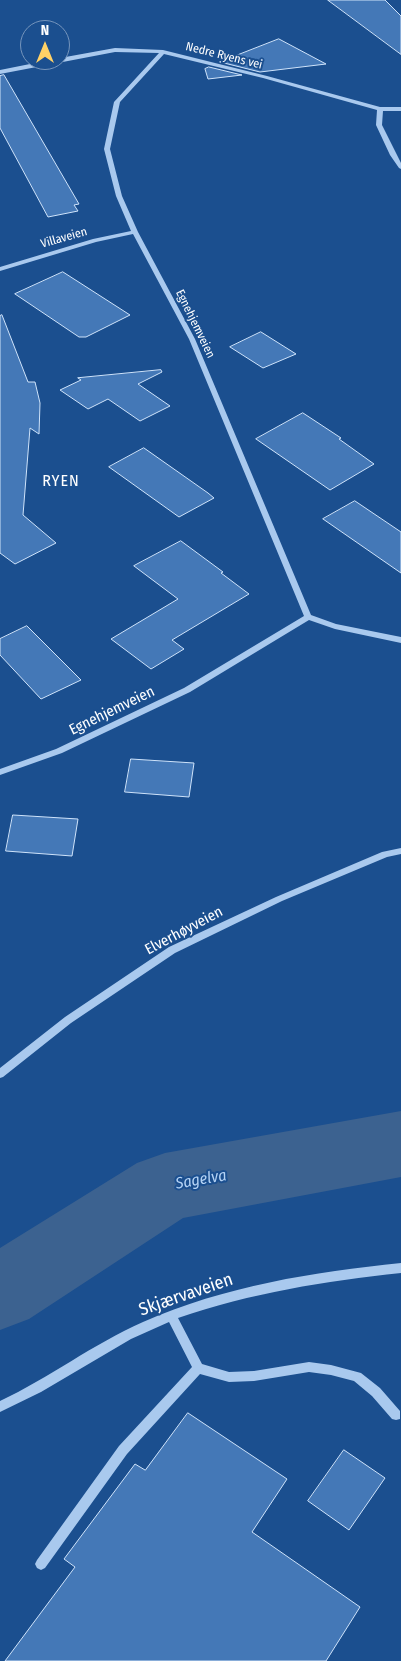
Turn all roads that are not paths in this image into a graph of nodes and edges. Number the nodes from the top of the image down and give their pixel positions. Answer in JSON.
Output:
{"nodes":[{"id":1,"x":162,"y":52,"type":"junction"},
{"id":2,"x":70,"y":58,"type":"edge"},
{"id":3,"x":20,"y":68,"type":"edge"},
{"id":4,"x":0,"y":72,"type":"edge"},
{"id":5,"x":380,"y":109,"type":"junction"},
{"id":6,"x":401,"y":109,"type":"edge"},
{"id":7,"x":401,"y":167,"type":"edge"},
{"id":8,"x":135,"y":232,"type":"junction"},
{"id":9,"x":0,"y":269,"type":"edge"},
{"id":10,"x":308,"y":617,"type":"junction"},
{"id":11,"x":401,"y":640,"type":"edge"},
{"id":12,"x":0,"y":772,"type":"edge"},
{"id":13,"x":401,"y":851,"type":"edge"},
{"id":14,"x":0,"y":1074,"type":"edge"},
{"id":15,"x":401,"y":1268,"type":"edge"},
{"id":16,"x":172,"y":1316,"type":"junction"},
{"id":17,"x":198,"y":1368,"type":"junction"},
{"id":18,"x":0,"y":1407,"type":"edge"},
{"id":19,"x":396,"y":1415,"type":"dead end"},
{"id":20,"x":41,"y":1564,"type":"dead end"}],
"edges":[{"from":1,"to":2,"type":"street","name":"Nedre Ryens vei"},
{"from":1,"to":5,"type":"street","name":"Nedre Ryens vei"},
{"from":1,"to":8,"type":"street","name":"Egnehjemveien"},
{"from":3,"to":4,"type":"street","name":"Nedre Ryens vei"},
{"from":5,"to":6,"type":"street"},
{"from":5,"to":7,"type":"street"},
{"from":8,"to":9,"type":"street","name":"Villaveien"},
{"from":8,"to":10,"type":"street","name":"Egnehjemveien"},
{"from":10,"to":11,"type":"street"},
{"from":10,"to":12,"type":"street","name":"Egnehjemveien"},
{"from":13,"to":14,"type":"street","name":"Elverhøyveien"},
{"from":15,"to":16,"type":"street","name":"Skjærvaveien"},
{"from":16,"to":17,"type":"street"},
{"from":16,"to":18,"type":"street","name":"Skjærvaveien"},
{"from":17,"to":19,"type":"street"},
{"from":17,"to":20,"type":"street"}]}
